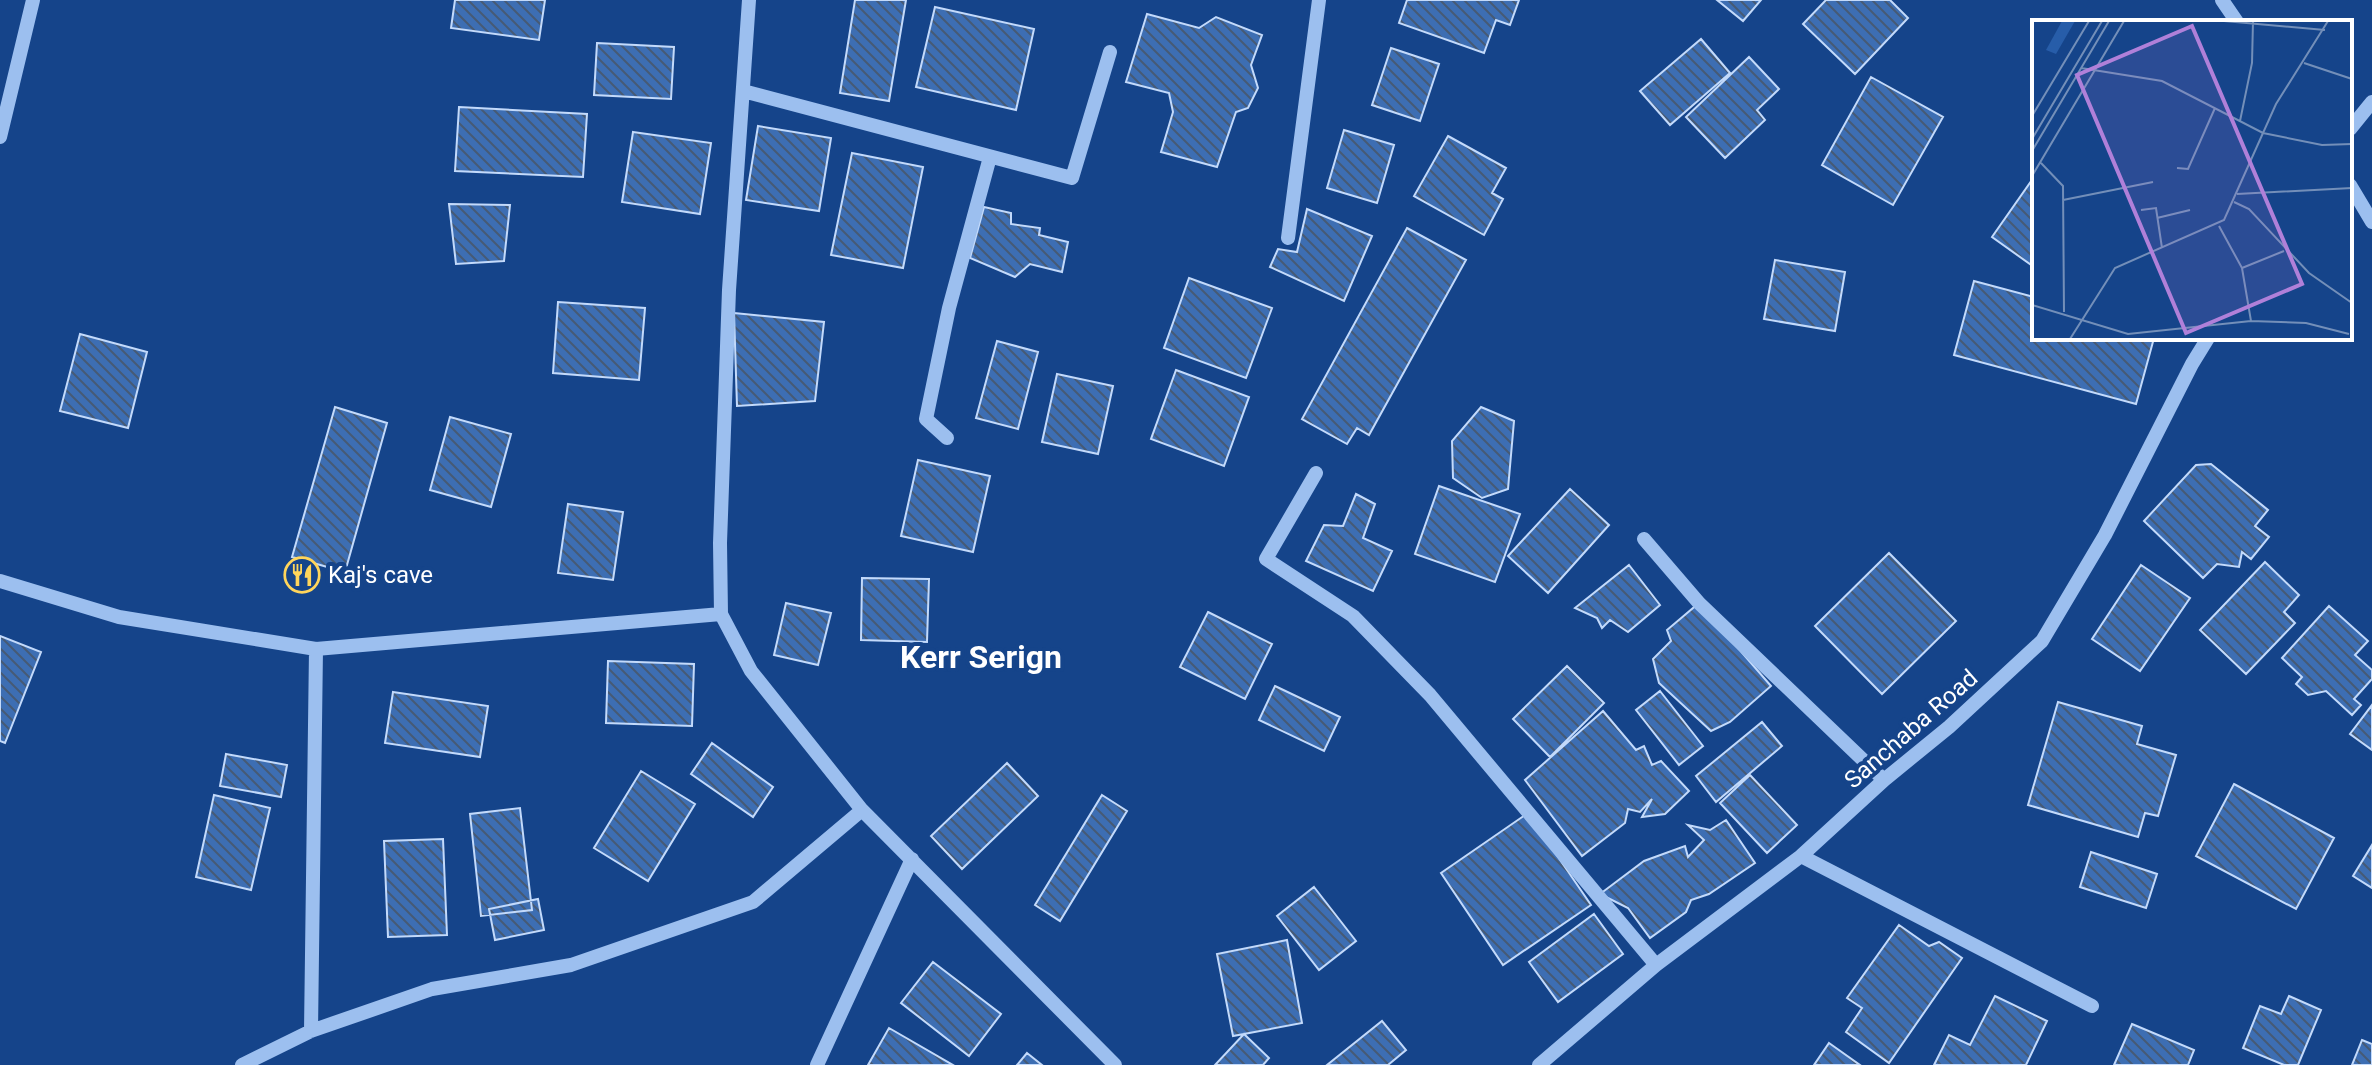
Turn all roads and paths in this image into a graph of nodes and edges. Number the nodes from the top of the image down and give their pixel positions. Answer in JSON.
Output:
{"nodes":[{"id":1,"x":33,"y":0,"type":"edge"},
{"id":2,"x":749,"y":0,"type":"edge"},
{"id":3,"x":1319,"y":0,"type":"edge"},
{"id":4,"x":2222,"y":0,"type":"edge"},
{"id":5,"x":2236,"y":20,"type":"edge"},
{"id":6,"x":1110,"y":52,"type":"dead end"},
{"id":7,"x":743,"y":91,"type":"junction"},
{"id":8,"x":2372,"y":102,"type":"edge"},
{"id":9,"x":2352,"y":127,"type":"edge"},
{"id":10,"x":0,"y":137,"type":"edge"},
{"id":11,"x":990,"y":157,"type":"junction"},
{"id":12,"x":2352,"y":188,"type":"edge"},
{"id":13,"x":2372,"y":222,"type":"edge"},
{"id":14,"x":1288,"y":238,"type":"dead end"},
{"id":15,"x":2207,"y":340,"type":"edge"},
{"id":16,"x":947,"y":438,"type":"dead end"},
{"id":17,"x":1316,"y":473,"type":"dead end"},
{"id":18,"x":1644,"y":539,"type":"dead end"},
{"id":19,"x":0,"y":581,"type":"edge"},
{"id":20,"x":721,"y":614,"type":"junction"},
{"id":21,"x":316,"y":649,"type":"junction"},
{"id":22,"x":1884,"y":780,"type":"junction"},
{"id":23,"x":862,"y":810,"type":"junction"},
{"id":24,"x":1801,"y":856,"type":"junction"},
{"id":25,"x":912,"y":859,"type":"junction"},
{"id":26,"x":1656,"y":965,"type":"junction"},
{"id":27,"x":2092,"y":1006,"type":"dead end"},
{"id":28,"x":311,"y":1031,"type":"junction"},
{"id":29,"x":242,"y":1065,"type":"edge"},
{"id":30,"x":817,"y":1065,"type":"edge"},
{"id":31,"x":1115,"y":1065,"type":"edge"},
{"id":32,"x":1539,"y":1065,"type":"edge"}],
"edges":[{"from":1,"to":10,"type":"street"},
{"from":2,"to":7,"type":"street"},
{"from":3,"to":14,"type":"street"},
{"from":4,"to":5,"type":"street"},
{"from":6,"to":11,"type":"street"},
{"from":7,"to":11,"type":"street"},
{"from":7,"to":20,"type":"street"},
{"from":8,"to":9,"type":"street"},
{"from":11,"to":16,"type":"street"},
{"from":12,"to":13,"type":"street"},
{"from":15,"to":22,"type":"street","name":"Sanchaba Road"},
{"from":17,"to":26,"type":"street"},
{"from":18,"to":22,"type":"street"},
{"from":19,"to":21,"type":"street"},
{"from":20,"to":21,"type":"street"},
{"from":20,"to":23,"type":"street"},
{"from":21,"to":28,"type":"street"},
{"from":22,"to":24,"type":"street","name":"Sanchaba Road"},
{"from":23,"to":25,"type":"street"},
{"from":23,"to":28,"type":"street"},
{"from":24,"to":26,"type":"street","name":"Sanchaba Road"},
{"from":24,"to":27,"type":"street"},
{"from":25,"to":30,"type":"street"},
{"from":25,"to":31,"type":"street"},
{"from":26,"to":32,"type":"street","name":"Sanchaba Road"},
{"from":28,"to":29,"type":"street"}]}
